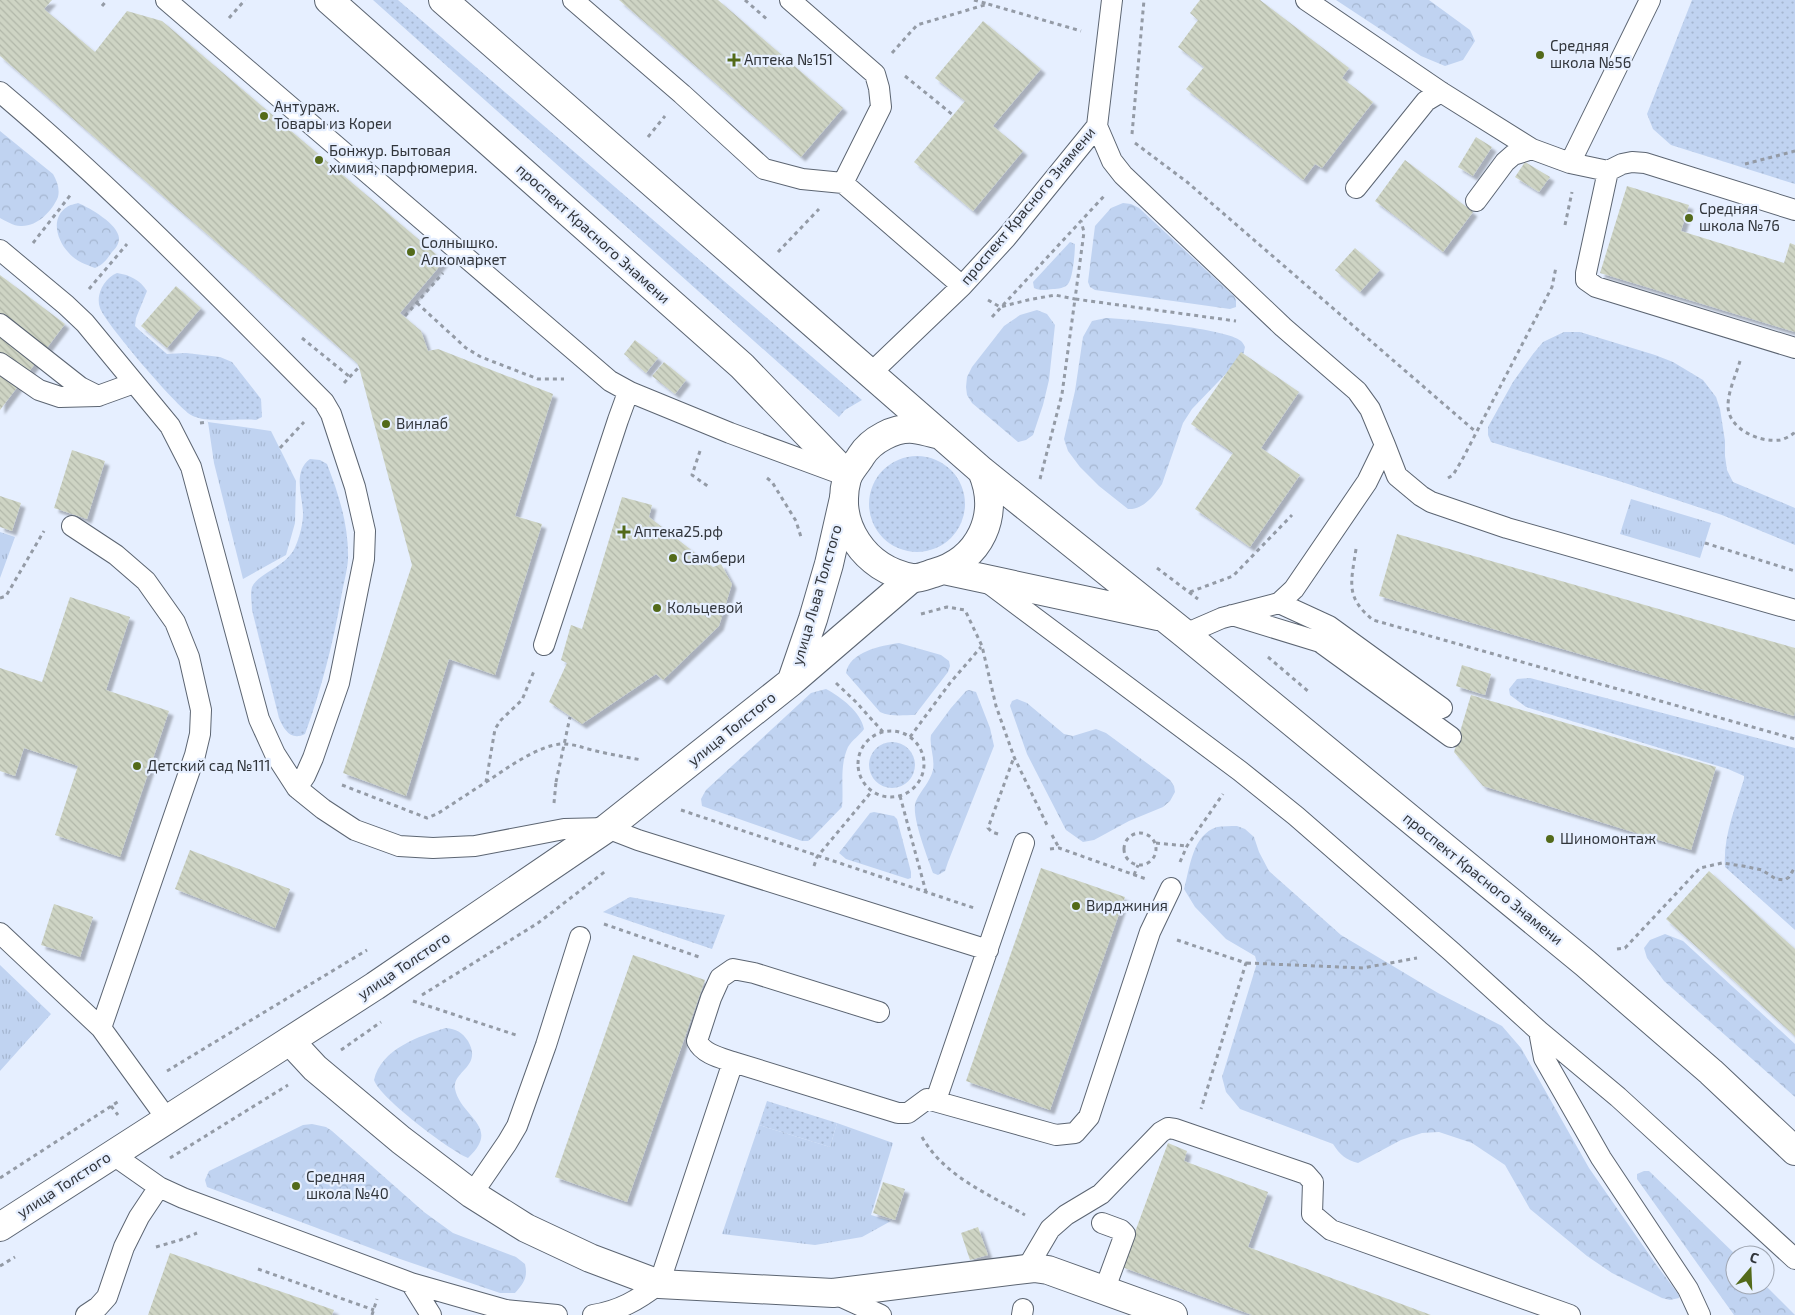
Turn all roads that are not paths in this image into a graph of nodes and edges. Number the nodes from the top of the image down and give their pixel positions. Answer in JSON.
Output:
{"nodes":[{"id":1,"x":166,"y":0,"type":"edge"},
{"id":2,"x":329,"y":0,"type":"edge"},
{"id":3,"x":443,"y":0,"type":"edge"},
{"id":4,"x":573,"y":0,"type":"edge"},
{"id":5,"x":790,"y":0,"type":"edge"},
{"id":6,"x":1112,"y":0,"type":"edge"},
{"id":7,"x":1306,"y":0,"type":"edge"},
{"id":8,"x":1650,"y":0,"type":"edge"},
{"id":9,"x":0,"y":92,"type":"edge"},
{"id":10,"x":1441,"y":92,"type":"junction"},
{"id":11,"x":1097,"y":126,"type":"junction"},
{"id":12,"x":1532,"y":149,"type":"junction"},
{"id":13,"x":1574,"y":164,"type":"junction"},
{"id":14,"x":1608,"y":171,"type":"junction"},
{"id":15,"x":843,"y":184,"type":"junction"},
{"id":16,"x":1356,"y":188,"type":"dead end"},
{"id":17,"x":1476,"y":201,"type":"dead end"},
{"id":18,"x":1795,"y":210,"type":"edge"},
{"id":19,"x":0,"y":250,"type":"edge"},
{"id":20,"x":962,"y":286,"type":"junction"},
{"id":21,"x":0,"y":324,"type":"edge"},
{"id":22,"x":1795,"y":348,"type":"edge"},
{"id":23,"x":0,"y":363,"type":"edge"},
{"id":24,"x":870,"y":374,"type":"junction"},
{"id":25,"x":134,"y":383,"type":"junction"},
{"id":26,"x":630,"y":392,"type":"junction"},
{"id":27,"x":98,"y":396,"type":"junction"},
{"id":28,"x":940,"y":435,"type":"junction"},
{"id":29,"x":1385,"y":445,"type":"junction"},
{"id":30,"x":982,"y":471,"type":"junction"},
{"id":31,"x":846,"y":487,"type":"junction"},
{"id":32,"x":72,"y":526,"type":"dead end"},
{"id":33,"x":944,"y":570,"type":"junction"},
{"id":34,"x":912,"y":578,"type":"junction"},
{"id":35,"x":984,"y":579,"type":"junction"},
{"id":36,"x":1279,"y":602,"type":"junction"},
{"id":37,"x":1795,"y":610,"type":"edge"},
{"id":38,"x":1227,"y":616,"type":"junction"},
{"id":39,"x":1174,"y":626,"type":"junction"},
{"id":40,"x":544,"y":645,"type":"dead end"},
{"id":41,"x":791,"y":682,"type":"junction"},
{"id":42,"x":1442,"y":708,"type":"dead end"},
{"id":43,"x":1451,"y":737,"type":"dead end"},
{"id":44,"x":297,"y":788,"type":"junction"},
{"id":45,"x":607,"y":828,"type":"junction"},
{"id":46,"x":1024,"y":843,"type":"road end"},
{"id":47,"x":1171,"y":888,"type":"road end"},
{"id":48,"x":0,"y":933,"type":"edge"},
{"id":49,"x":580,"y":937,"type":"road end"},
{"id":50,"x":988,"y":950,"type":"junction"},
{"id":51,"x":879,"y":1012,"type":"dead end"},
{"id":52,"x":101,"y":1028,"type":"junction"},
{"id":53,"x":1539,"y":1031,"type":"junction"},
{"id":54,"x":290,"y":1041,"type":"junction"},
{"id":55,"x":733,"y":1062,"type":"junction"},
{"id":56,"x":936,"y":1100,"type":"junction"},
{"id":57,"x":167,"y":1119,"type":"junction"},
{"id":58,"x":1795,"y":1151,"type":"edge"},
{"id":59,"x":112,"y":1154,"type":"junction"},
{"id":60,"x":160,"y":1187,"type":"junction"},
{"id":61,"x":472,"y":1194,"type":"junction"},
{"id":62,"x":1102,"y":1223,"type":"dead end"},
{"id":63,"x":0,"y":1227,"type":"edge"},
{"id":64,"x":1795,"y":1259,"type":"edge"},
{"id":65,"x":1027,"y":1268,"type":"junction"},
{"id":66,"x":411,"y":1283,"type":"junction"},
{"id":67,"x":659,"y":1284,"type":"junction"},
{"id":68,"x":1104,"y":1290,"type":"junction"},
{"id":69,"x":833,"y":1293,"type":"junction"},
{"id":70,"x":862,"y":1310,"type":"edge"},
{"id":71,"x":86,"y":1315,"type":"edge"},
{"id":72,"x":431,"y":1315,"type":"edge"},
{"id":73,"x":558,"y":1315,"type":"edge"},
{"id":74,"x":593,"y":1315,"type":"edge"},
{"id":75,"x":881,"y":1315,"type":"edge"},
{"id":76,"x":1173,"y":1315,"type":"edge"},
{"id":77,"x":1570,"y":1315,"type":"edge"},
{"id":78,"x":1700,"y":1315,"type":"edge"}],
"edges":[{"from":1,"to":26,"type":"lane"},
{"from":2,"to":31,"type":"main road","name":"проспект Красного Знамени"},
{"from":3,"to":24,"type":"main road","name":"проспект Красного Знамени"},
{"from":4,"to":15,"type":"lane"},
{"from":5,"to":15,"type":"lane"},
{"from":6,"to":11,"type":"lane","name":"проспект Красного Знамени"},
{"from":7,"to":10,"type":"lane"},
{"from":8,"to":13,"type":"lane"},
{"from":9,"to":44,"type":"lane"},
{"from":10,"to":12,"type":"lane"},
{"from":10,"to":16,"type":"lane"},
{"from":11,"to":20,"type":"lane","name":"проспект Красного Знамени"},
{"from":11,"to":29,"type":"lane"},
{"from":12,"to":13,"type":"lane"},
{"from":12,"to":17,"type":"lane"},
{"from":13,"to":14,"type":"lane"},
{"from":14,"to":18,"type":"lane"},
{"from":14,"to":22,"type":"lane"},
{"from":15,"to":20,"type":"lane"},
{"from":19,"to":25,"type":"lane"},
{"from":20,"to":24,"type":"lane","name":"проспект Красного Знамени"},
{"from":21,"to":27,"type":"lane"},
{"from":23,"to":27,"type":"lane"},
{"from":24,"to":28,"type":"main road","name":"проспект Красного Знамени"},
{"from":25,"to":27,"type":"lane"},
{"from":25,"to":44,"type":"lane"},
{"from":26,"to":31,"type":"lane"},
{"from":26,"to":40,"type":"lane"},
{"from":28,"to":30,"type":"main road","name":"проспект Красного Знамени"},
{"from":28,"to":31,"type":"main road","name":"проспект Красного Знамени"},
{"from":29,"to":36,"type":"lane"},
{"from":29,"to":37,"type":"lane"},
{"from":30,"to":33,"type":"main road"},
{"from":30,"to":39,"type":"main road","name":"проспект Красного Знамени"},
{"from":31,"to":34,"type":"main road"},
{"from":31,"to":41,"type":"main road","name":"улица Льва Толстого"},
{"from":32,"to":52,"type":"lane"},
{"from":33,"to":34,"type":"main road"},
{"from":33,"to":35,"type":"main road","name":"проспект Красного Знамени"},
{"from":34,"to":41,"type":"main road","name":"улица Льва Толстого"},
{"from":35,"to":39,"type":"main road","name":"проспект Красного Знамени"},
{"from":35,"to":53,"type":"lane"},
{"from":36,"to":38,"type":"lane"},
{"from":36,"to":42,"type":"lane"},
{"from":38,"to":39,"type":"lane"},
{"from":38,"to":43,"type":"lane"},
{"from":39,"to":58,"type":"main road","name":"проспект Красного Знамени"},
{"from":41,"to":45,"type":"main road","name":"улица Толстого"},
{"from":44,"to":45,"type":"lane"},
{"from":45,"to":50,"type":"lane"},
{"from":45,"to":54,"type":"main road","name":"улица Толстого"},
{"from":46,"to":50,"type":"lane"},
{"from":47,"to":56,"type":"lane"},
{"from":48,"to":52,"type":"lane"},
{"from":49,"to":61,"type":"lane"},
{"from":50,"to":56,"type":"lane"},
{"from":51,"to":55,"type":"lane"},
{"from":52,"to":57,"type":"lane"},
{"from":53,"to":64,"type":"lane"},
{"from":53,"to":78,"type":"lane"},
{"from":54,"to":57,"type":"main road","name":"улица Толстого"},
{"from":54,"to":61,"type":"main road"},
{"from":55,"to":56,"type":"lane"},
{"from":55,"to":67,"type":"lane"},
{"from":57,"to":59,"type":"main road","name":"улица Толстого"},
{"from":59,"to":60,"type":"lane"},
{"from":59,"to":63,"type":"main road","name":"улица Толстого"},
{"from":60,"to":66,"type":"lane"},
{"from":60,"to":71,"type":"lane"},
{"from":61,"to":67,"type":"main road"},
{"from":62,"to":68,"type":"lane"},
{"from":65,"to":68,"type":"main road"},
{"from":65,"to":69,"type":"main road"},
{"from":65,"to":77,"type":"lane"},
{"from":66,"to":72,"type":"lane"},
{"from":66,"to":73,"type":"lane"},
{"from":67,"to":69,"type":"main road"},
{"from":67,"to":74,"type":"lane"},
{"from":68,"to":76,"type":"main road"},
{"from":69,"to":70,"type":"lane"},
{"from":70,"to":75,"type":"lane"}]}
